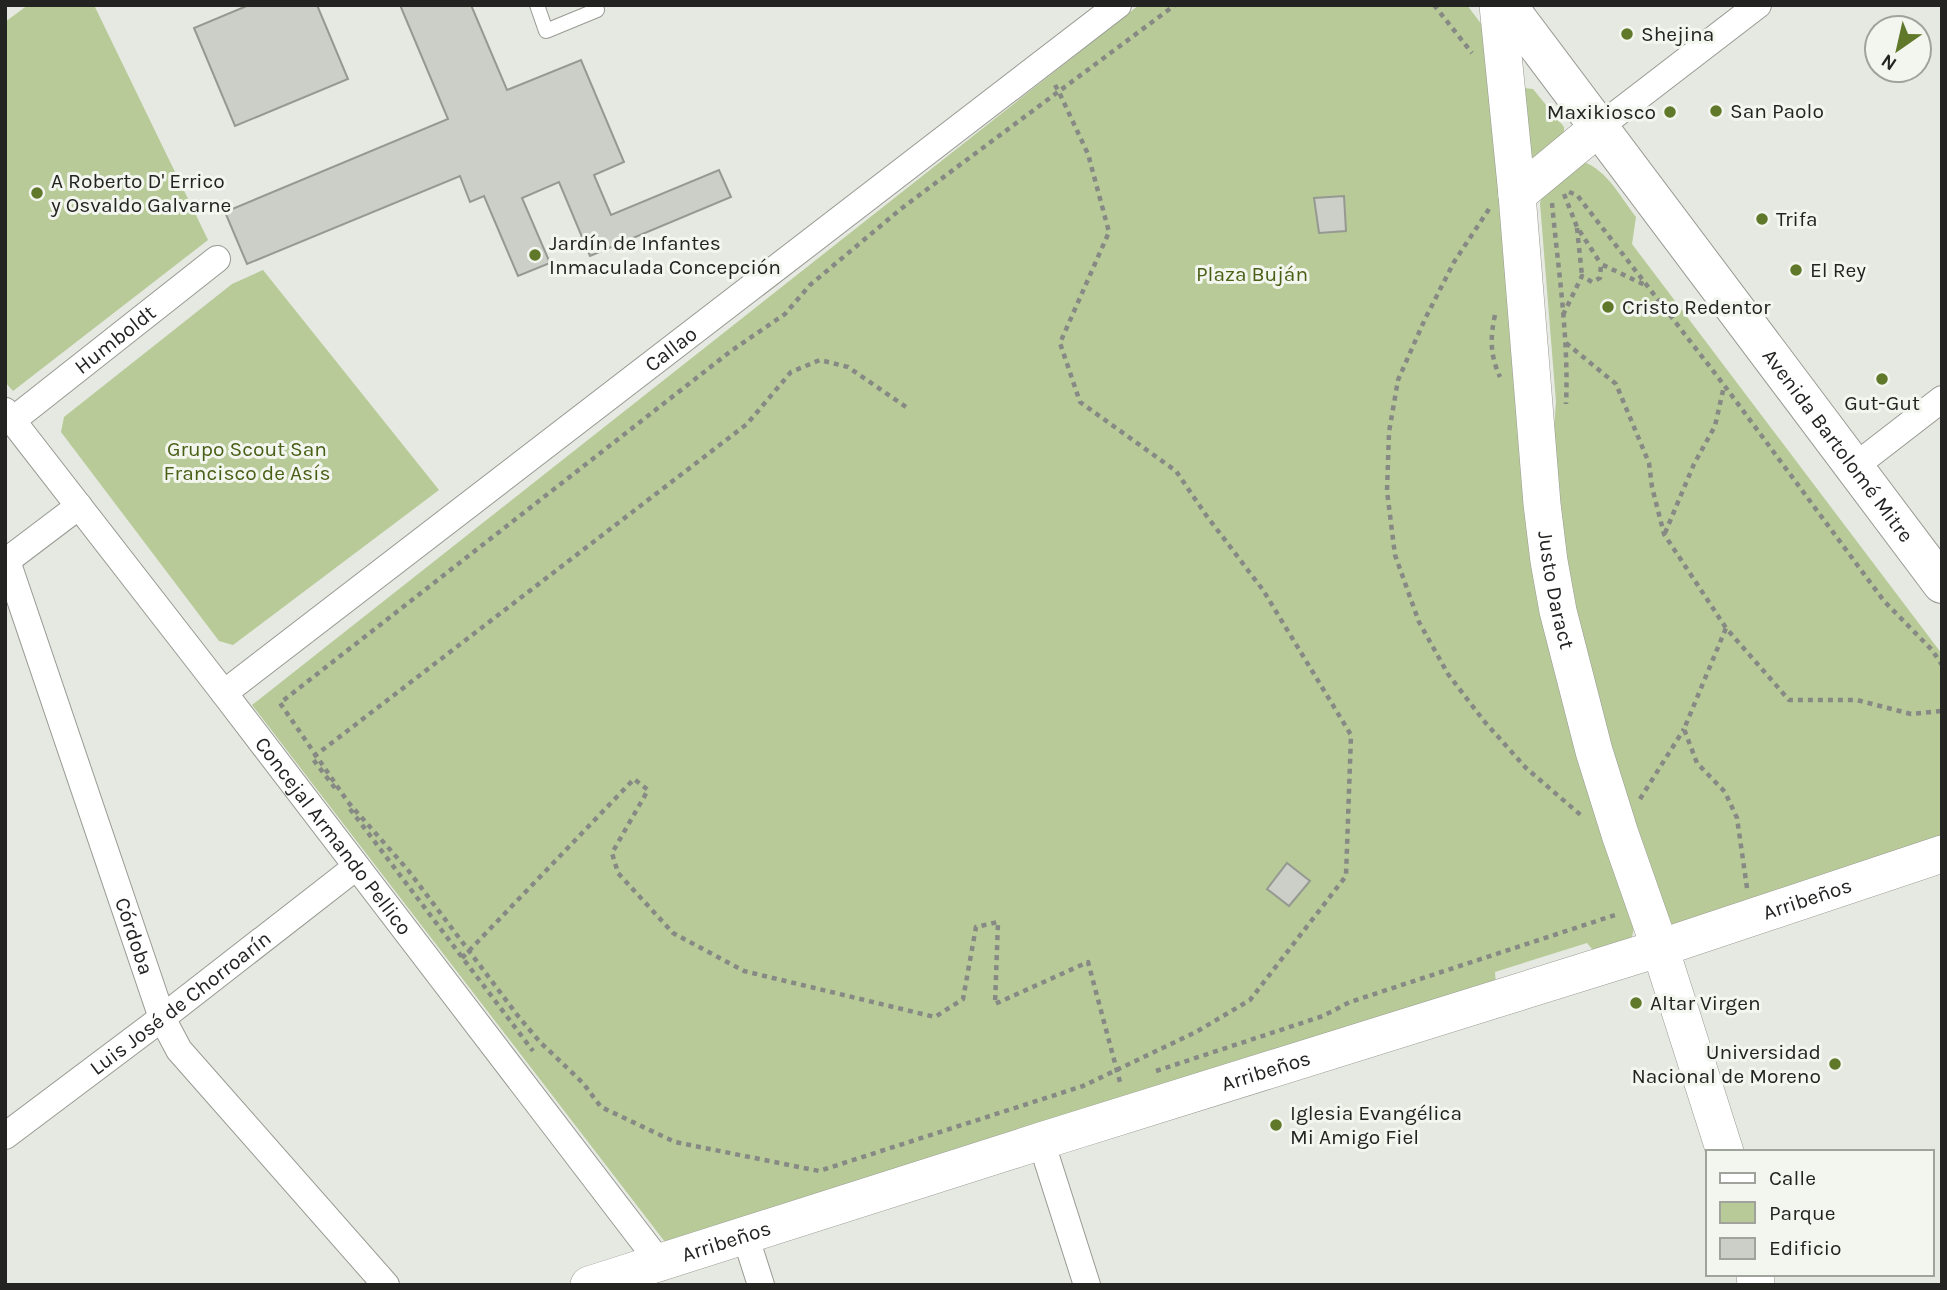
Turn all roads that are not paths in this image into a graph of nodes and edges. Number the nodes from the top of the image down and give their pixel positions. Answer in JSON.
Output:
{"nodes":[{"id":1,"x":537,"y":5,"type":"edge"},
{"id":2,"x":595,"y":5,"type":"edge"},
{"id":3,"x":1118,"y":5,"type":"edge"},
{"id":4,"x":1498,"y":5,"type":"edge"},
{"id":5,"x":1507,"y":5,"type":"edge"},
{"id":6,"x":1758,"y":5,"type":"edge"},
{"id":7,"x":1598,"y":128,"type":"junction"},
{"id":8,"x":1521,"y":197,"type":"junction"},
{"id":9,"x":217,"y":259,"type":"dead end"},
{"id":10,"x":1942,"y":399,"type":"edge"},
{"id":11,"x":9,"y":415,"type":"edge"},
{"id":12,"x":1854,"y":467,"type":"junction"},
{"id":13,"x":79,"y":506,"type":"junction"},
{"id":14,"x":6,"y":562,"type":"edge"},
{"id":15,"x":1942,"y":584,"type":"edge"},
{"id":16,"x":224,"y":693,"type":"junction"},
{"id":17,"x":1942,"y":854,"type":"edge"},
{"id":18,"x":356,"y":867,"type":"junction"},
{"id":19,"x":1660,"y":948,"type":"junction"},
{"id":20,"x":162,"y":1018,"type":"junction"},
{"id":21,"x":5,"y":1136,"type":"edge"},
{"id":22,"x":1041,"y":1141,"type":"junction"},
{"id":23,"x":1724,"y":1150,"type":"edge"},
{"id":24,"x":746,"y":1235,"type":"junction"},
{"id":25,"x":660,"y":1263,"type":"junction"},
{"id":26,"x":386,"y":1285,"type":"edge"},
{"id":27,"x":589,"y":1285,"type":"edge"},
{"id":28,"x":761,"y":1285,"type":"edge"},
{"id":29,"x":1087,"y":1285,"type":"edge"}],
"edges":[{"from":1,"to":2,"type":"lane"},
{"from":3,"to":16,"type":"street","name":"Callao"},
{"from":4,"to":8,"type":"street","name":"Justo Daract"},
{"from":5,"to":7,"type":"main road","name":"Avenida Bartolomé Mitre"},
{"from":6,"to":7,"type":"street"},
{"from":7,"to":8,"type":"street"},
{"from":7,"to":12,"type":"main road","name":"Avenida Bartolomé Mitre"},
{"from":8,"to":19,"type":"street","name":"Justo Daract"},
{"from":9,"to":11,"type":"street","name":"Humboldt"},
{"from":10,"to":12,"type":"street"},
{"from":11,"to":13,"type":"street","name":"Concejal Armando Pellico"},
{"from":12,"to":15,"type":"main road","name":"Avenida Bartolomé Mitre"},
{"from":13,"to":14,"type":"street"},
{"from":13,"to":16,"type":"street","name":"Concejal Armando Pellico"},
{"from":14,"to":20,"type":"street","name":"Córdoba"},
{"from":16,"to":18,"type":"street","name":"Concejal Armando Pellico"},
{"from":17,"to":19,"type":"street","name":"Arribeños"},
{"from":18,"to":20,"type":"street","name":"Luis José de Chorroarín"},
{"from":18,"to":25,"type":"street","name":"Concejal Armando Pellico"},
{"from":19,"to":22,"type":"street","name":"Arribeños"},
{"from":19,"to":23,"type":"street","name":"Justo Daract"},
{"from":20,"to":21,"type":"street","name":"Luis José de Chorroarín"},
{"from":20,"to":26,"type":"street","name":"Córdoba"},
{"from":22,"to":24,"type":"street","name":"Arribeños"},
{"from":22,"to":29,"type":"street"},
{"from":24,"to":25,"type":"street","name":"Arribeños"},
{"from":24,"to":28,"type":"street"},
{"from":25,"to":27,"type":"street","name":"Arribeños"}]}
